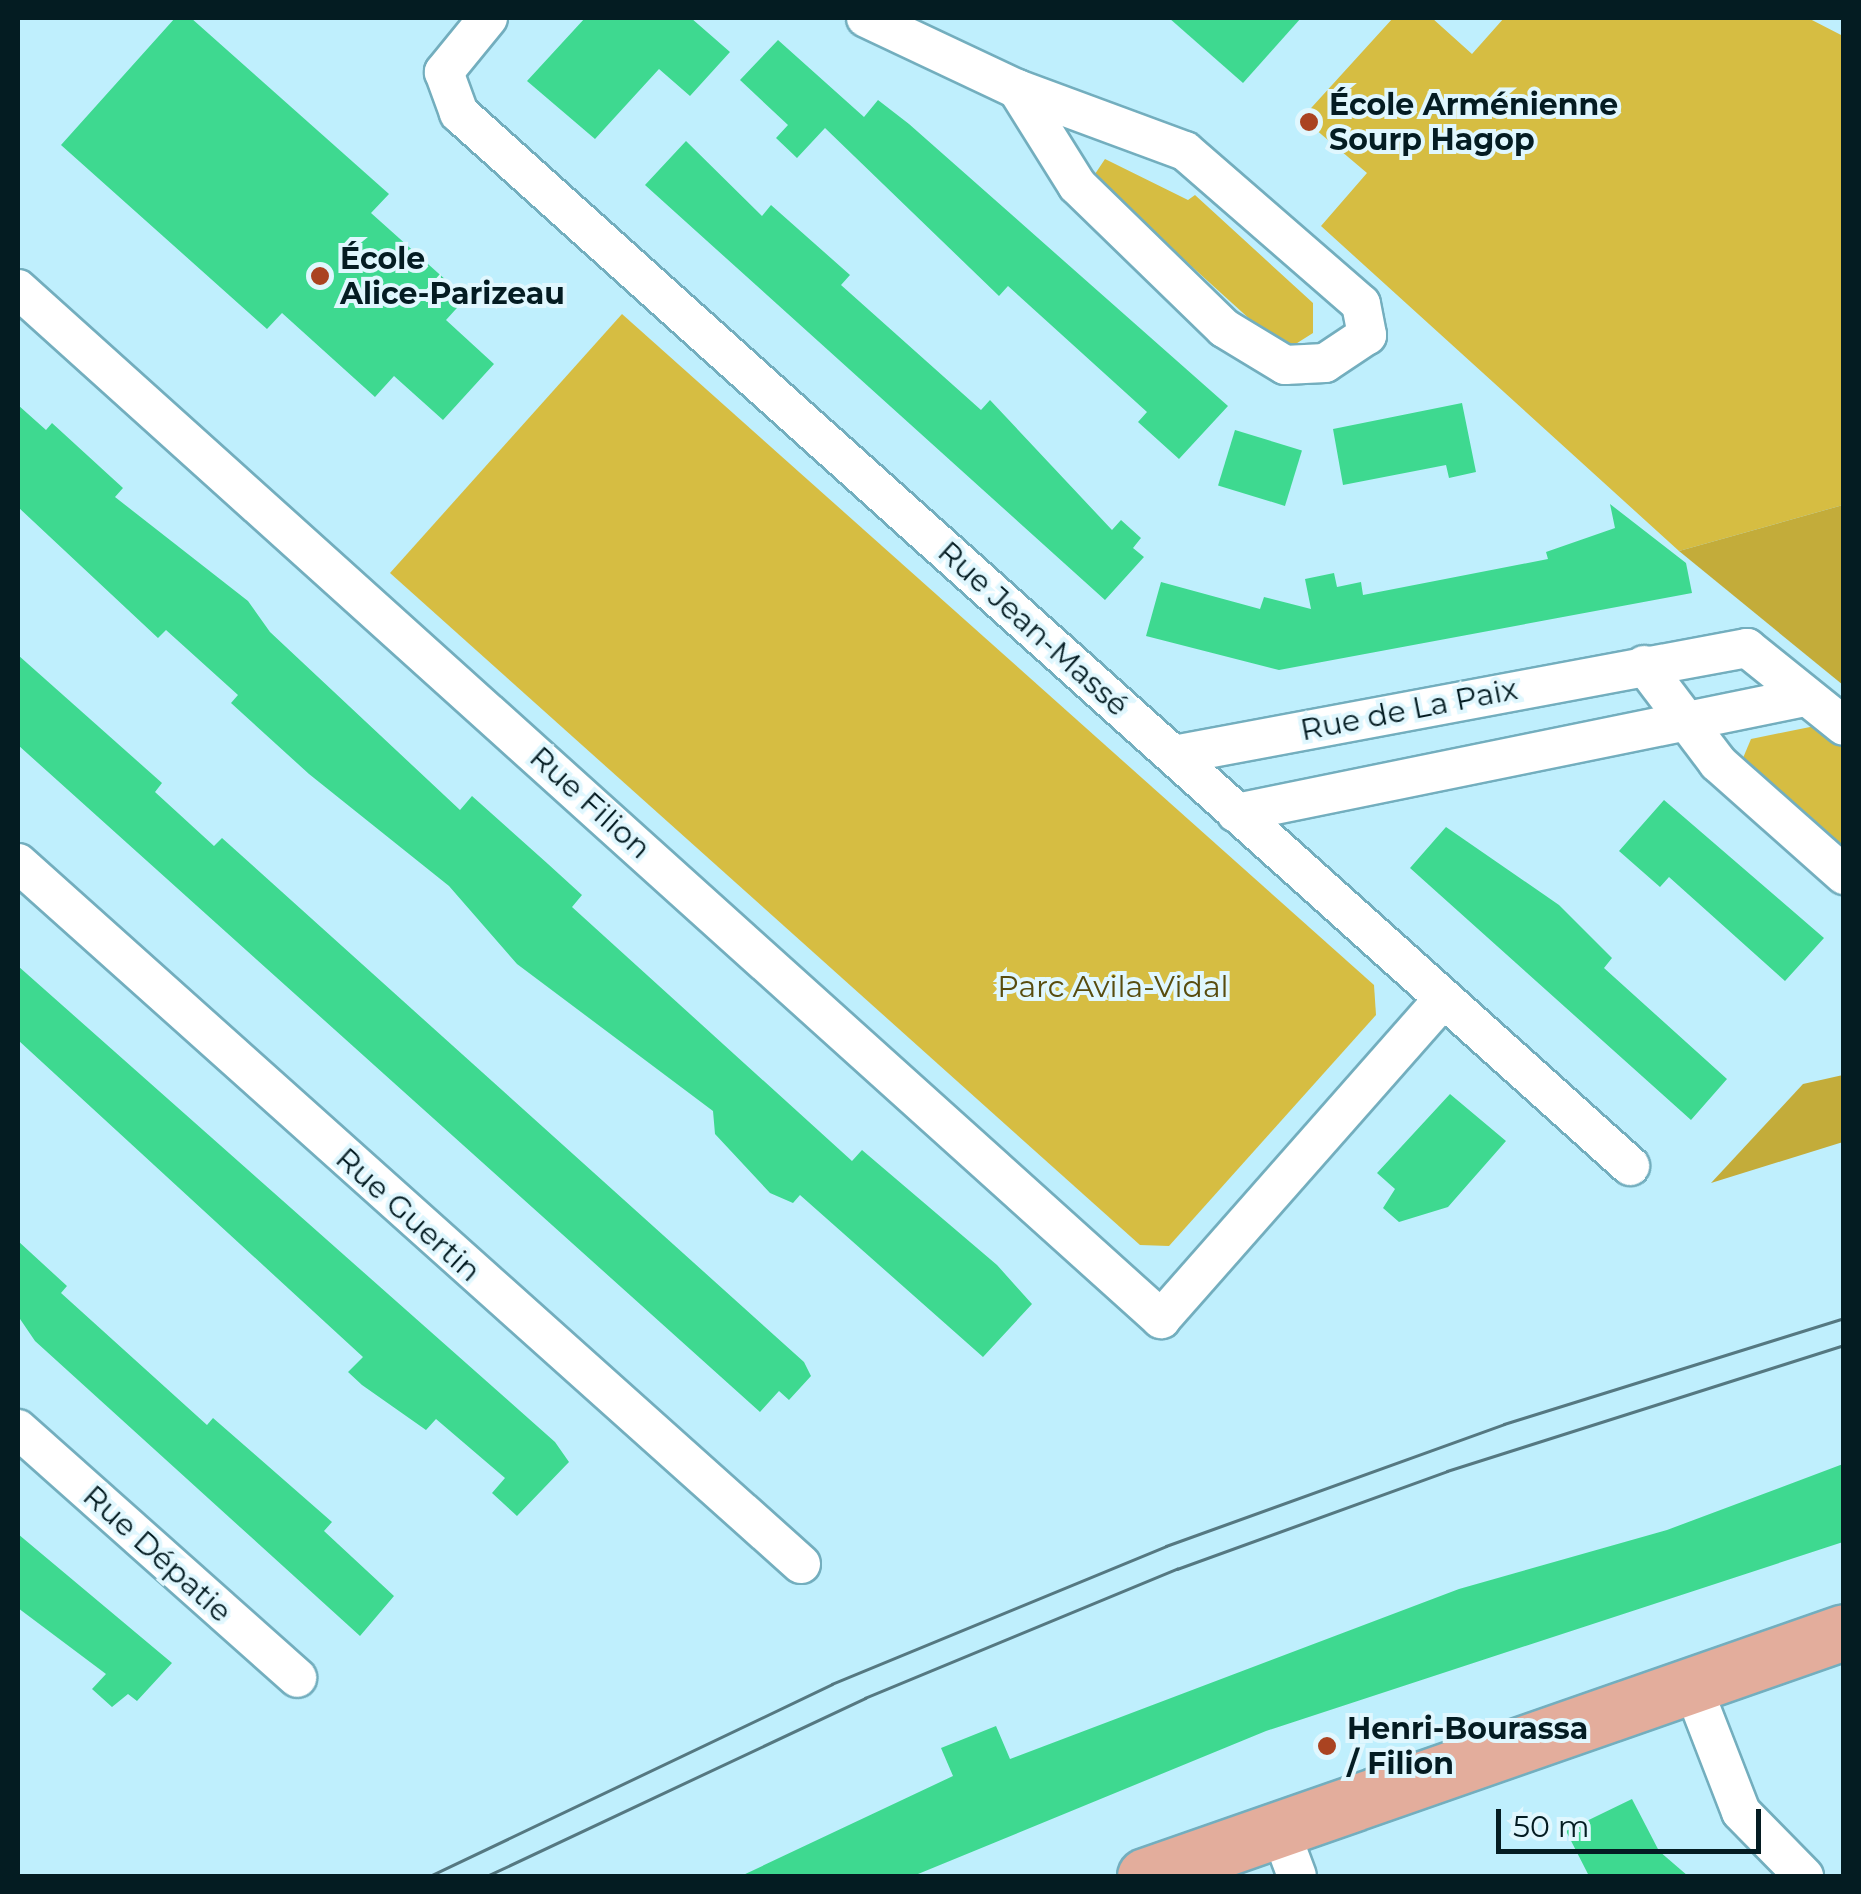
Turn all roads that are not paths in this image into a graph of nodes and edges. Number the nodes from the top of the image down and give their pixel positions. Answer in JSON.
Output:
{"nodes":[{"id":1,"x":488,"y":18,"type":"edge"},
{"id":2,"x":866,"y":18,"type":"edge"},
{"id":3,"x":1016,"y":89,"type":"junction"},
{"id":4,"x":18,"y":289,"type":"edge"},
{"id":5,"x":1644,"y":665,"type":"junction"},
{"id":6,"x":1805,"y":696,"type":"junction"},
{"id":7,"x":1682,"y":720,"type":"junction"},
{"id":8,"x":1844,"y":726,"type":"edge"},
{"id":9,"x":1174,"y":755,"type":"junction"},
{"id":10,"x":1236,"y":813,"type":"junction"},
{"id":11,"x":18,"y":863,"type":"edge"},
{"id":12,"x":1844,"y":874,"type":"edge"},
{"id":13,"x":1442,"y":1000,"type":"junction"},
{"id":14,"x":1630,"y":1166,"type":"dead end"},
{"id":15,"x":18,"y":1429,"type":"edge"},
{"id":16,"x":801,"y":1564,"type":"dead end"},
{"id":17,"x":1844,"y":1632,"type":"edge"},
{"id":18,"x":296,"y":1678,"type":"dead end"},
{"id":19,"x":1692,"y":1683,"type":"junction"},
{"id":20,"x":1278,"y":1825,"type":"junction"},
{"id":21,"x":1145,"y":1876,"type":"edge"},
{"id":22,"x":1296,"y":1876,"type":"edge"},
{"id":23,"x":1804,"y":1876,"type":"edge"}],
"edges":[{"from":1,"to":9,"type":"street","name":"Rue Jean-Massé"},
{"from":2,"to":3,"type":"street"},
{"from":3,"to":3,"type":"street"},
{"from":4,"to":13,"type":"street","name":"Rue Filion"},
{"from":5,"to":6,"type":"street","name":"Rue de La Paix"},
{"from":5,"to":7,"type":"street"},
{"from":5,"to":9,"type":"street","name":"Rue de La Paix"},
{"from":6,"to":7,"type":"street"},
{"from":6,"to":8,"type":"street","name":"Rue de La Paix"},
{"from":7,"to":10,"type":"street"},
{"from":7,"to":12,"type":"street"},
{"from":9,"to":10,"type":"street","name":"Rue Jean-Massé"},
{"from":10,"to":13,"type":"street","name":"Rue Jean-Massé"},
{"from":11,"to":16,"type":"street","name":"Rue Guertin"},
{"from":13,"to":14,"type":"street","name":"Rue Jean-Massé"},
{"from":15,"to":18,"type":"street","name":"Rue Dépatie"},
{"from":17,"to":19,"type":"main road"},
{"from":19,"to":20,"type":"main road"},
{"from":19,"to":23,"type":"street"},
{"from":20,"to":21,"type":"main road"},
{"from":20,"to":22,"type":"street"}]}
